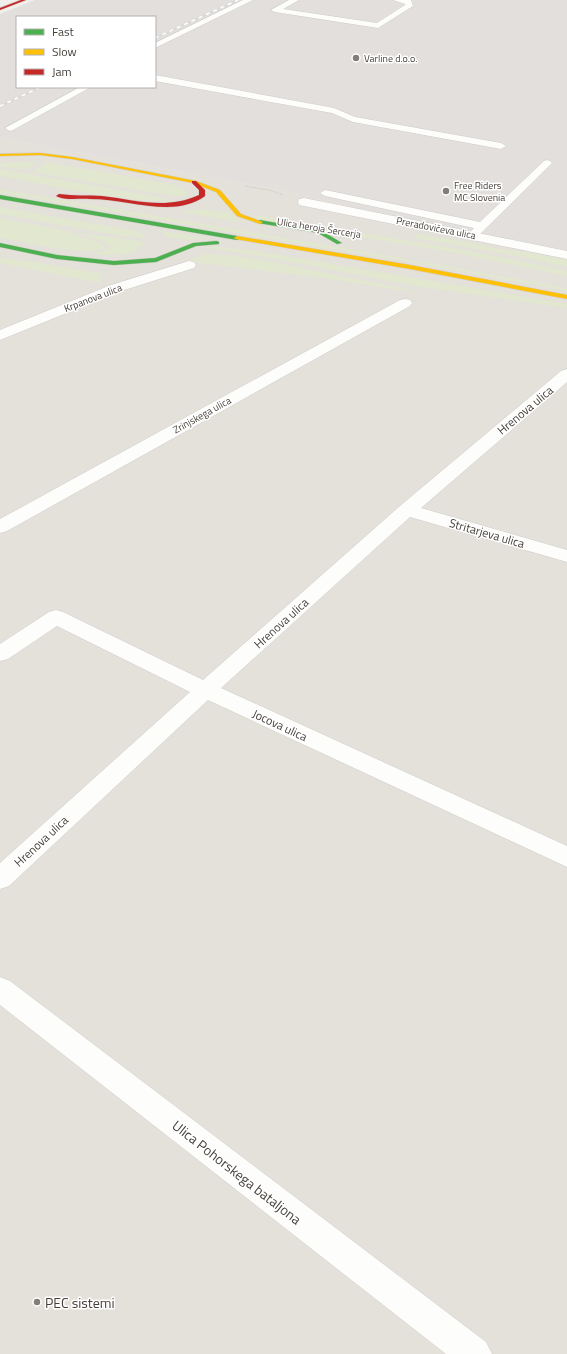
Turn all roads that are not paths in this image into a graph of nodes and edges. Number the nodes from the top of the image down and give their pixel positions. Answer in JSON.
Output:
{"nodes":[{"id":1,"x":24,"y":0,"type":"edge"},
{"id":2,"x":249,"y":0,"type":"edge"},
{"id":3,"x":295,"y":0,"type":"edge"},
{"id":4,"x":397,"y":0,"type":"edge"},
{"id":5,"x":0,"y":9,"type":"edge"},
{"id":6,"x":156,"y":46,"type":"edge"},
{"id":7,"x":156,"y":78,"type":"edge"},
{"id":8,"x":84,"y":88,"type":"edge"},
{"id":9,"x":10,"y":128,"type":"dead end"},
{"id":10,"x":501,"y":146,"type":"dead end"},
{"id":11,"x":0,"y":156,"type":"edge"},
{"id":12,"x":547,"y":163,"type":"dead end"},
{"id":13,"x":194,"y":182,"type":"junction"},
{"id":14,"x":325,"y":193,"type":"dead end"},
{"id":15,"x":52,"y":194,"type":"dead end"},
{"id":16,"x":0,"y":197,"type":"edge"},
{"id":17,"x":67,"y":197,"type":"junction"},
{"id":18,"x":304,"y":202,"type":"road end"},
{"id":19,"x":69,"y":210,"type":"junction"},
{"id":20,"x":172,"y":215,"type":"dead end"},
{"id":21,"x":247,"y":228,"type":"dead end"},
{"id":22,"x":477,"y":231,"type":"junction"},
{"id":23,"x":154,"y":234,"type":"dead end"},
{"id":24,"x":0,"y":245,"type":"edge"},
{"id":25,"x":18,"y":250,"type":"junction"},
{"id":26,"x":0,"y":251,"type":"edge"},
{"id":27,"x":151,"y":251,"type":"dead end"},
{"id":28,"x":335,"y":255,"type":"junction"},
{"id":29,"x":567,"y":255,"type":"edge"},
{"id":30,"x":138,"y":261,"type":"junction"},
{"id":31,"x":189,"y":265,"type":"dead end"},
{"id":32,"x":567,"y":297,"type":"edge"},
{"id":33,"x":405,"y":303,"type":"dead end"},
{"id":34,"x":0,"y":335,"type":"edge"},
{"id":35,"x":565,"y":379,"type":"edge"},
{"id":36,"x":407,"y":510,"type":"junction"},
{"id":37,"x":0,"y":527,"type":"edge"},
{"id":38,"x":567,"y":556,"type":"edge"},
{"id":39,"x":0,"y":654,"type":"edge"},
{"id":40,"x":205,"y":690,"type":"junction"},
{"id":41,"x":567,"y":857,"type":"edge"},
{"id":42,"x":0,"y":879,"type":"edge"},
{"id":43,"x":0,"y":990,"type":"edge"},
{"id":44,"x":474,"y":1354,"type":"edge"}],
"edges":[{"from":1,"to":5,"type":"main road"},
{"from":2,"to":6,"type":"lane"},
{"from":3,"to":4,"type":"lane"},
{"from":7,"to":10,"type":"lane"},
{"from":8,"to":9,"type":"lane"},
{"from":11,"to":13,"type":"main road"},
{"from":12,"to":22,"type":"lane"},
{"from":13,"to":17,"type":"main road"},
{"from":13,"to":21,"type":"main road","name":"Ulica heroja Šercerja"},
{"from":14,"to":22,"type":"lane"},
{"from":15,"to":17,"type":"main road"},
{"from":16,"to":19,"type":"main road"},
{"from":17,"to":20,"type":"main road"},
{"from":18,"to":22,"type":"street","name":"Preradovičeva ulica"},
{"from":19,"to":23,"type":"main road"},
{"from":19,"to":28,"type":"main road"},
{"from":22,"to":29,"type":"street","name":"Preradovičeva ulica"},
{"from":24,"to":25,"type":"main road"},
{"from":25,"to":26,"type":"main road"},
{"from":25,"to":30,"type":"main road"},
{"from":27,"to":30,"type":"main road"},
{"from":28,"to":30,"type":"main road"},
{"from":28,"to":32,"type":"main road"},
{"from":31,"to":34,"type":"street","name":"Krpanova ulica"},
{"from":33,"to":37,"type":"street","name":"Zrinjskega ulica"},
{"from":35,"to":36,"type":"street","name":"Hrenova ulica"},
{"from":36,"to":38,"type":"street","name":"Stritarjeva ulica"},
{"from":36,"to":40,"type":"street","name":"Hrenova ulica"},
{"from":39,"to":40,"type":"street","name":"Jocova ulica"},
{"from":40,"to":41,"type":"street","name":"Jocova ulica"},
{"from":40,"to":42,"type":"street","name":"Hrenova ulica"},
{"from":43,"to":44,"type":"street","name":"Ulica Pohorskega bataljona"}]}
